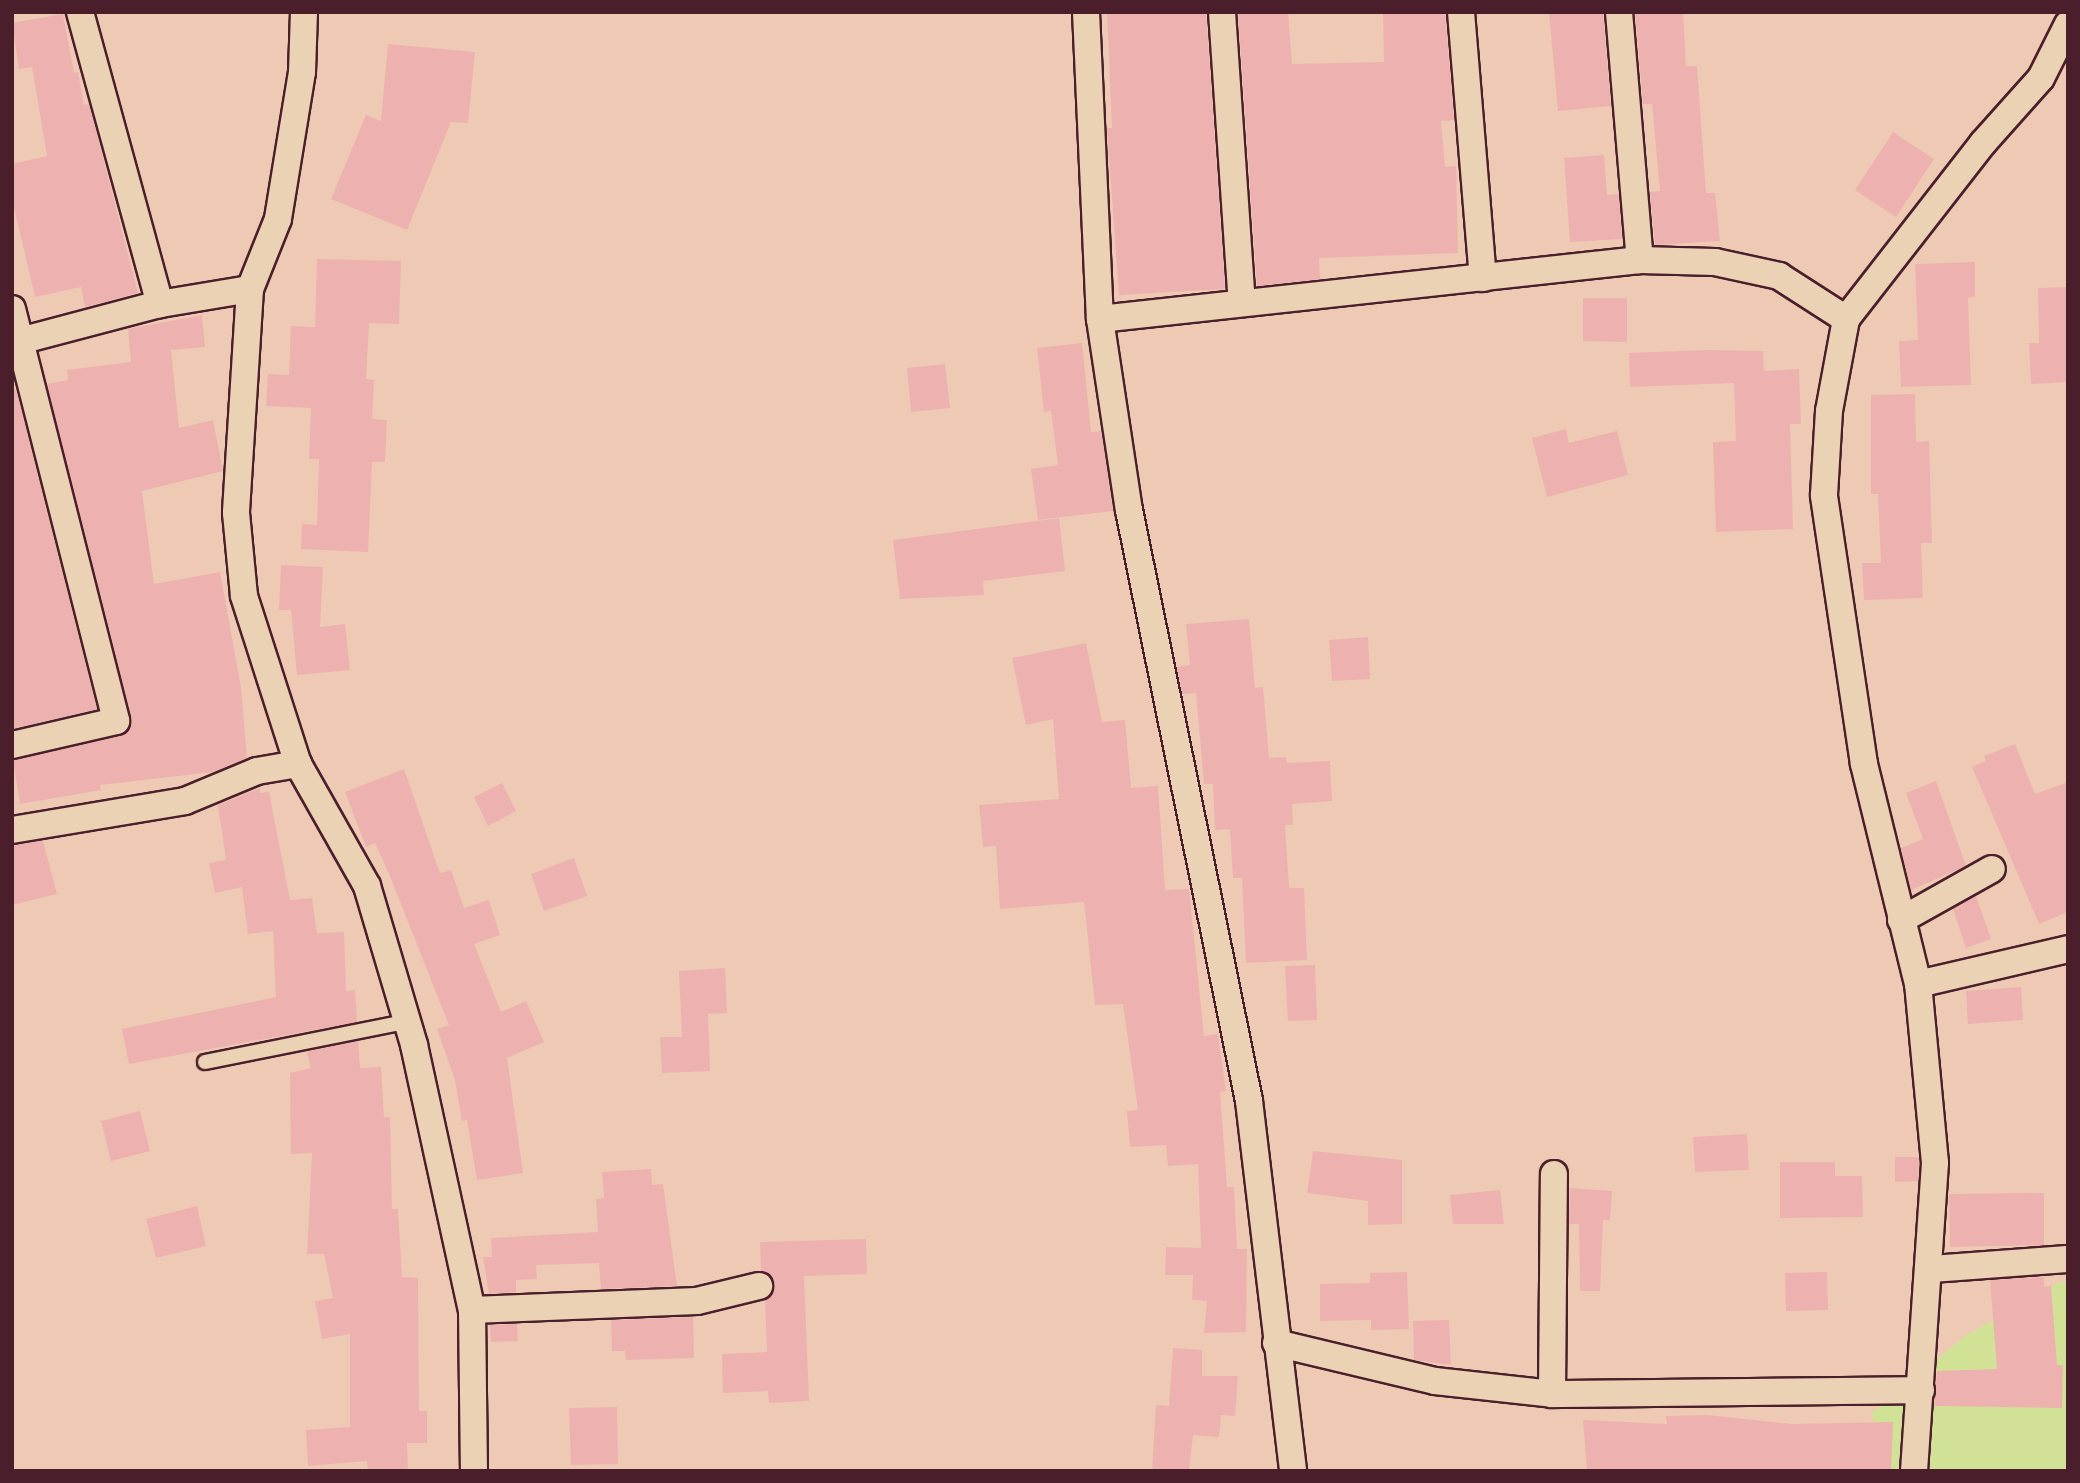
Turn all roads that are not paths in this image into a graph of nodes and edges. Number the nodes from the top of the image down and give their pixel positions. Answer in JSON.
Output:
{"nodes":[{"id":1,"x":80,"y":12,"type":"edge"},
{"id":2,"x":304,"y":12,"type":"edge"},
{"id":3,"x":1086,"y":12,"type":"edge"},
{"id":4,"x":1222,"y":12,"type":"edge"},
{"id":5,"x":1461,"y":12,"type":"edge"},
{"id":6,"x":1619,"y":12,"type":"edge"},
{"id":7,"x":2068,"y":24,"type":"edge"},
{"id":8,"x":1640,"y":260,"type":"junction"},
{"id":9,"x":1483,"y":278,"type":"junction"},
{"id":10,"x":250,"y":289,"type":"junction"},
{"id":11,"x":1242,"y":302,"type":"junction"},
{"id":12,"x":160,"y":304,"type":"junction"},
{"id":13,"x":12,"y":309,"type":"edge"},
{"id":14,"x":1100,"y":319,"type":"junction"},
{"id":15,"x":1846,"y":319,"type":"junction"},
{"id":16,"x":17,"y":342,"type":"edge"},
{"id":17,"x":12,"y":744,"type":"edge"},
{"id":18,"x":298,"y":764,"type":"junction"},
{"id":19,"x":12,"y":830,"type":"edge"},
{"id":20,"x":1992,"y":870,"type":"dead end"},
{"id":21,"x":1901,"y":920,"type":"junction"},
{"id":22,"x":2068,"y":949,"type":"edge"},
{"id":23,"x":1918,"y":984,"type":"junction"},
{"id":24,"x":406,"y":1022,"type":"junction"},
{"id":25,"x":205,"y":1062,"type":"dead end"},
{"id":26,"x":1553,"y":1174,"type":"dead end"},
{"id":27,"x":2068,"y":1259,"type":"edge"},
{"id":28,"x":1931,"y":1269,"type":"junction"},
{"id":29,"x":759,"y":1286,"type":"dead end"},
{"id":30,"x":472,"y":1310,"type":"junction"},
{"id":31,"x":1276,"y":1343,"type":"junction"},
{"id":32,"x":1921,"y":1390,"type":"junction"},
{"id":33,"x":1552,"y":1394,"type":"junction"},
{"id":34,"x":474,"y":1471,"type":"edge"},
{"id":35,"x":1293,"y":1471,"type":"edge"},
{"id":36,"x":1914,"y":1471,"type":"edge"}],
"edges":[{"from":1,"to":12,"type":"street"},
{"from":2,"to":10,"type":"street"},
{"from":3,"to":14,"type":"street"},
{"from":4,"to":11,"type":"street"},
{"from":5,"to":9,"type":"street"},
{"from":6,"to":8,"type":"street"},
{"from":7,"to":15,"type":"street"},
{"from":8,"to":9,"type":"street"},
{"from":8,"to":15,"type":"street"},
{"from":9,"to":11,"type":"street"},
{"from":10,"to":12,"type":"street"},
{"from":10,"to":18,"type":"street"},
{"from":11,"to":14,"type":"street"},
{"from":12,"to":16,"type":"street"},
{"from":13,"to":16,"type":"street"},
{"from":14,"to":31,"type":"street"},
{"from":15,"to":21,"type":"street"},
{"from":16,"to":17,"type":"street"},
{"from":18,"to":19,"type":"street"},
{"from":18,"to":24,"type":"street"},
{"from":20,"to":21,"type":"street"},
{"from":21,"to":23,"type":"street"},
{"from":22,"to":23,"type":"street"},
{"from":23,"to":28,"type":"street"},
{"from":24,"to":25,"type":"lane"},
{"from":24,"to":30,"type":"street"},
{"from":26,"to":33,"type":"street"},
{"from":27,"to":28,"type":"street"},
{"from":28,"to":32,"type":"street"},
{"from":29,"to":30,"type":"street"},
{"from":30,"to":34,"type":"street"},
{"from":31,"to":33,"type":"street"},
{"from":31,"to":35,"type":"street"},
{"from":32,"to":33,"type":"street"},
{"from":32,"to":36,"type":"street"}]}
